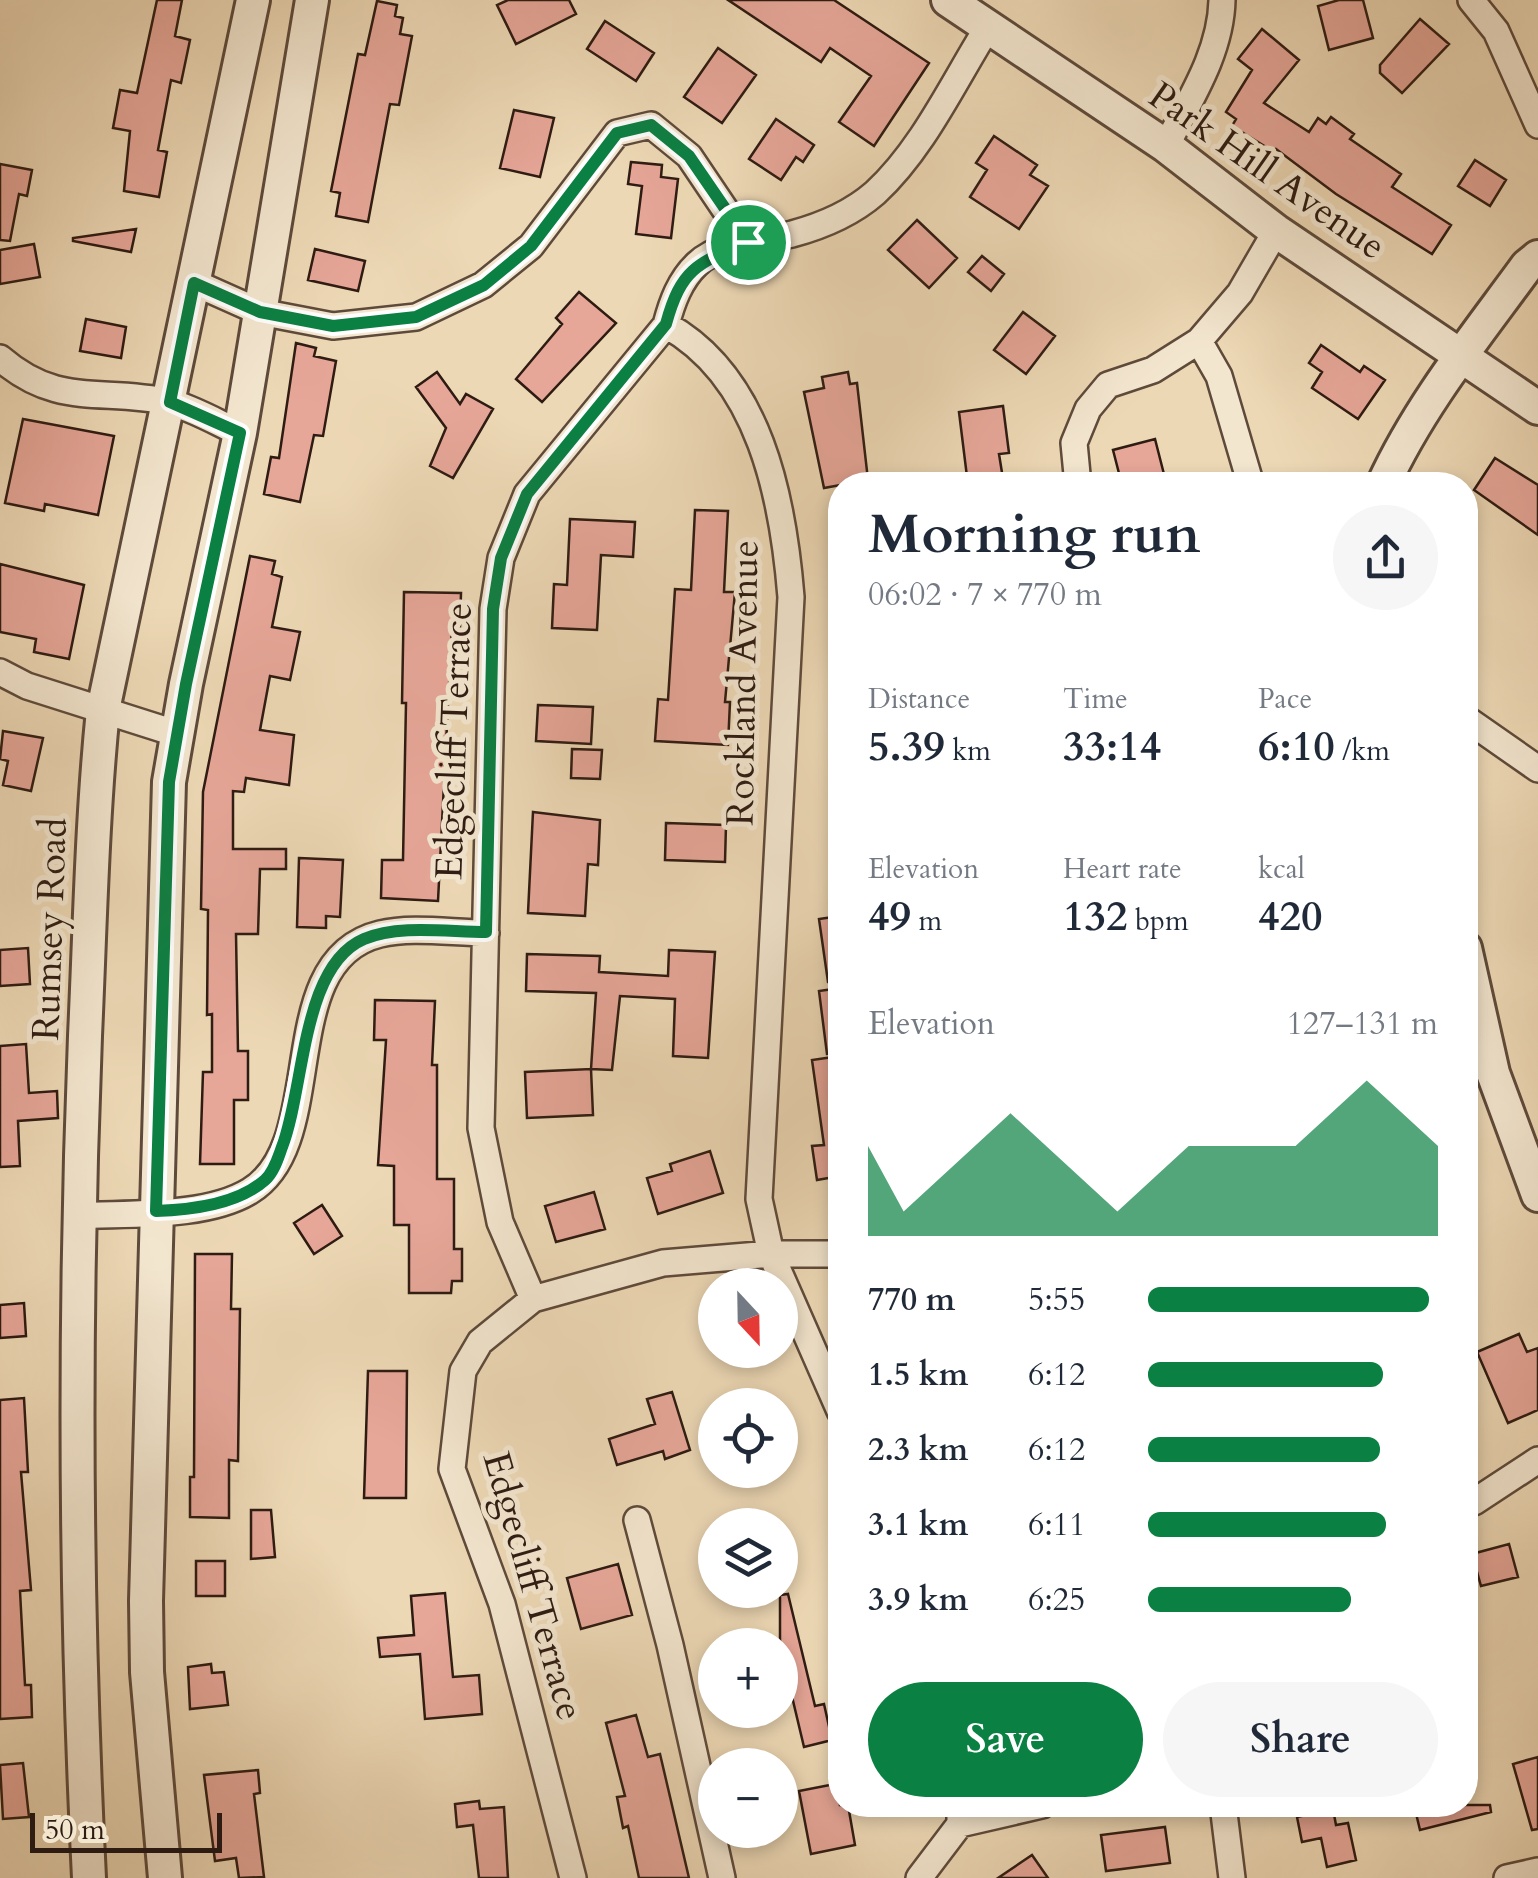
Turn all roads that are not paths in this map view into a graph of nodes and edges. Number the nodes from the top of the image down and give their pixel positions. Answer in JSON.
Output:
{"nodes":[{"id":1,"x":253,"y":0,"type":"edge"},
{"id":2,"x":312,"y":0,"type":"edge"},
{"id":3,"x":948,"y":0,"type":"edge"},
{"id":4,"x":1222,"y":0,"type":"edge"},
{"id":5,"x":1471,"y":0,"type":"edge"},
{"id":6,"x":988,"y":27,"type":"junction"},
{"id":7,"x":1538,"y":125,"type":"edge"},
{"id":8,"x":1166,"y":146,"type":"junction"},
{"id":9,"x":1276,"y":230,"type":"junction"},
{"id":10,"x":748,"y":242,"type":"junction"},
{"id":11,"x":1538,"y":257,"type":"edge"},
{"id":12,"x":194,"y":283,"type":"junction"},
{"id":13,"x":260,"y":312,"type":"junction"},
{"id":14,"x":666,"y":324,"type":"junction"},
{"id":15,"x":1200,"y":341,"type":"junction"},
{"id":16,"x":1462,"y":356,"type":"junction"},
{"id":17,"x":0,"y":358,"type":"edge"},
{"id":18,"x":170,"y":402,"type":"junction"},
{"id":19,"x":1538,"y":408,"type":"edge"},
{"id":20,"x":240,"y":433,"type":"junction"},
{"id":21,"x":1077,"y":472,"type":"edge"},
{"id":22,"x":1246,"y":472,"type":"edge"},
{"id":23,"x":1389,"y":472,"type":"edge"},
{"id":24,"x":0,"y":672,"type":"edge"},
{"id":25,"x":103,"y":710,"type":"junction"},
{"id":26,"x":1478,"y":727,"type":"edge"},
{"id":27,"x":178,"y":734,"type":"junction"},
{"id":28,"x":1538,"y":769,"type":"edge"},
{"id":29,"x":486,"y":932,"type":"junction"},
{"id":30,"x":1478,"y":1004,"type":"edge"},
{"id":31,"x":1538,"y":1196,"type":"edge"},
{"id":32,"x":156,"y":1211,"type":"junction"},
{"id":33,"x":78,"y":1216,"type":"junction"},
{"id":34,"x":771,"y":1254,"type":"junction"},
{"id":35,"x":828,"y":1254,"type":"edge"},
{"id":36,"x":533,"y":1299,"type":"junction"},
{"id":37,"x":828,"y":1384,"type":"edge"},
{"id":38,"x":1538,"y":1460,"type":"edge"},
{"id":39,"x":1478,"y":1499,"type":"edge"},
{"id":40,"x":637,"y":1520,"type":"dead end"},
{"id":41,"x":958,"y":1817,"type":"edge"},
{"id":42,"x":1224,"y":1817,"type":"edge"},
{"id":43,"x":1538,"y":1871,"type":"edge"},
{"id":44,"x":89,"y":1878,"type":"edge"},
{"id":45,"x":165,"y":1878,"type":"edge"},
{"id":46,"x":574,"y":1878,"type":"edge"},
{"id":47,"x":722,"y":1878,"type":"edge"},
{"id":48,"x":919,"y":1878,"type":"edge"},
{"id":49,"x":1232,"y":1878,"type":"edge"},
{"id":50,"x":1507,"y":1878,"type":"edge"}],
"edges":[{"from":1,"to":12,"type":"street","name":"Rumsey Road"},
{"from":2,"to":13,"type":"street"},
{"from":3,"to":6,"type":"street","name":"Park Hill Avenue"},
{"from":4,"to":8,"type":"street"},
{"from":5,"to":7,"type":"street"},
{"from":6,"to":8,"type":"street","name":"Park Hill Avenue"},
{"from":6,"to":10,"type":"street"},
{"from":8,"to":9,"type":"street","name":"Park Hill Avenue"},
{"from":9,"to":15,"type":"street"},
{"from":9,"to":16,"type":"street","name":"Park Hill Avenue"},
{"from":10,"to":13,"type":"street"},
{"from":10,"to":14,"type":"street"},
{"from":11,"to":16,"type":"street"},
{"from":12,"to":13,"type":"street"},
{"from":12,"to":18,"type":"street","name":"Rumsey Road"},
{"from":13,"to":20,"type":"street"},
{"from":14,"to":29,"type":"street","name":"Edgecliff Terrace"},
{"from":14,"to":34,"type":"street","name":"Rockland Avenue"},
{"from":15,"to":21,"type":"street"},
{"from":15,"to":22,"type":"street"},
{"from":16,"to":19,"type":"street","name":"Park Hill Avenue"},
{"from":16,"to":23,"type":"street"},
{"from":17,"to":18,"type":"street"},
{"from":18,"to":20,"type":"street"},
{"from":18,"to":25,"type":"street","name":"Rumsey Road"},
{"from":20,"to":27,"type":"street"},
{"from":24,"to":25,"type":"street"},
{"from":25,"to":27,"type":"street"},
{"from":25,"to":33,"type":"street","name":"Rumsey Road"},
{"from":26,"to":28,"type":"street"},
{"from":27,"to":32,"type":"street"},
{"from":29,"to":32,"type":"street"},
{"from":29,"to":36,"type":"street","name":"Edgecliff Terrace"},
{"from":30,"to":31,"type":"street"},
{"from":32,"to":33,"type":"street"},
{"from":32,"to":45,"type":"street"},
{"from":33,"to":44,"type":"street","name":"Rumsey Road"},
{"from":34,"to":35,"type":"street"},
{"from":34,"to":36,"type":"street"},
{"from":34,"to":37,"type":"street","name":"Rockland Avenue"},
{"from":36,"to":46,"type":"street","name":"Edgecliff Terrace"},
{"from":38,"to":39,"type":"street"},
{"from":40,"to":47,"type":"street"},
{"from":41,"to":48,"type":"street"},
{"from":42,"to":49,"type":"street"},
{"from":43,"to":50,"type":"street"}]}
